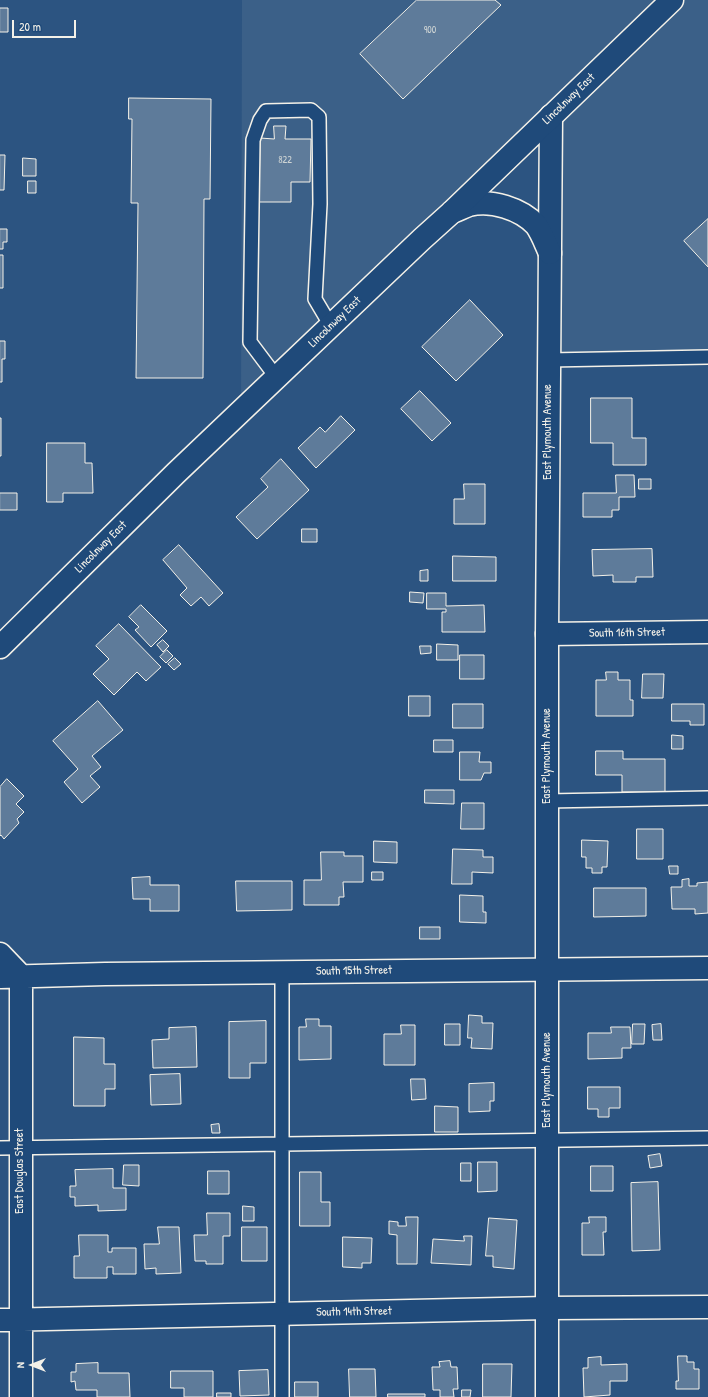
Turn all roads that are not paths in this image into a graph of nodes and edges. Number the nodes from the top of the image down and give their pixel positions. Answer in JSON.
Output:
{"nodes":[{"id":1,"x":672,"y":0,"type":"edge"},
{"id":2,"x":551,"y":116,"type":"junction"},
{"id":3,"x":452,"y":212,"type":"junction"},
{"id":4,"x":550,"y":253,"type":"junction"},
{"id":5,"x":331,"y":326,"type":"junction"},
{"id":6,"x":708,"y":357,"type":"edge"},
{"id":7,"x":549,"y":360,"type":"junction"},
{"id":8,"x":277,"y":378,"type":"junction"},
{"id":9,"x":708,"y":632,"type":"edge"},
{"id":10,"x":547,"y":634,"type":"junction"},
{"id":11,"x":0,"y":647,"type":"edge"},
{"id":12,"x":708,"y":798,"type":"edge"},
{"id":13,"x":547,"y":801,"type":"junction"},
{"id":14,"x":0,"y":954,"type":"edge"},
{"id":15,"x":708,"y":968,"type":"edge"},
{"id":16,"x":546,"y":969,"type":"junction"},
{"id":17,"x":282,"y":972,"type":"junction"},
{"id":18,"x":10,"y":977,"type":"edge"},
{"id":19,"x":708,"y":1138,"type":"edge"},
{"id":20,"x":547,"y":1140,"type":"junction"},
{"id":21,"x":282,"y":1144,"type":"junction"},
{"id":22,"x":10,"y":1148,"type":"edge"},
{"id":23,"x":708,"y":1307,"type":"edge"},
{"id":24,"x":547,"y":1308,"type":"junction"},
{"id":25,"x":282,"y":1314,"type":"junction"},
{"id":26,"x":10,"y":1319,"type":"edge"},
{"id":27,"x":21,"y":1397,"type":"edge"},
{"id":28,"x":282,"y":1397,"type":"edge"},
{"id":29,"x":546,"y":1397,"type":"edge"}],
"edges":[{"from":1,"to":2,"type":"main road","name":"Lincolnway East"},
{"from":2,"to":3,"type":"main road","name":"Lincolnway East"},
{"from":2,"to":4,"type":"main road","name":"East Plymouth Avenue"},
{"from":3,"to":4,"type":"main road"},
{"from":3,"to":5,"type":"main road","name":"Lincolnway East"},
{"from":4,"to":7,"type":"main road","name":"East Plymouth Avenue"},
{"from":5,"to":8,"type":"main road","name":"Lincolnway East"},
{"from":5,"to":8,"type":"lane"},
{"from":6,"to":7,"type":"lane"},
{"from":7,"to":10,"type":"main road","name":"East Plymouth Avenue"},
{"from":8,"to":11,"type":"main road","name":"Lincolnway East"},
{"from":9,"to":10,"type":"main road","name":"South 16th Street"},
{"from":10,"to":13,"type":"main road","name":"East Plymouth Avenue"},
{"from":12,"to":13,"type":"lane"},
{"from":13,"to":16,"type":"main road","name":"East Plymouth Avenue"},
{"from":14,"to":18,"type":"main road"},
{"from":15,"to":16,"type":"main road","name":"South 15th Street"},
{"from":16,"to":17,"type":"main road","name":"South 15th Street"},
{"from":16,"to":20,"type":"main road","name":"East Plymouth Avenue"},
{"from":17,"to":18,"type":"main road","name":"South 15th Street"},
{"from":17,"to":21,"type":"lane"},
{"from":18,"to":22,"type":"main road","name":"East Douglas Street"},
{"from":19,"to":20,"type":"lane"},
{"from":20,"to":21,"type":"lane"},
{"from":20,"to":24,"type":"main road","name":"East Plymouth Avenue"},
{"from":21,"to":22,"type":"lane"},
{"from":21,"to":25,"type":"lane"},
{"from":22,"to":26,"type":"main road","name":"East Douglas Street"},
{"from":23,"to":24,"type":"main road","name":"South 14th Street"},
{"from":24,"to":25,"type":"main road","name":"South 14th Street"},
{"from":24,"to":29,"type":"main road","name":"East Plymouth Avenue"},
{"from":25,"to":26,"type":"main road","name":"South 14th Street"},
{"from":25,"to":28,"type":"lane"},
{"from":26,"to":27,"type":"main road","name":"East Douglas Street"}]}
